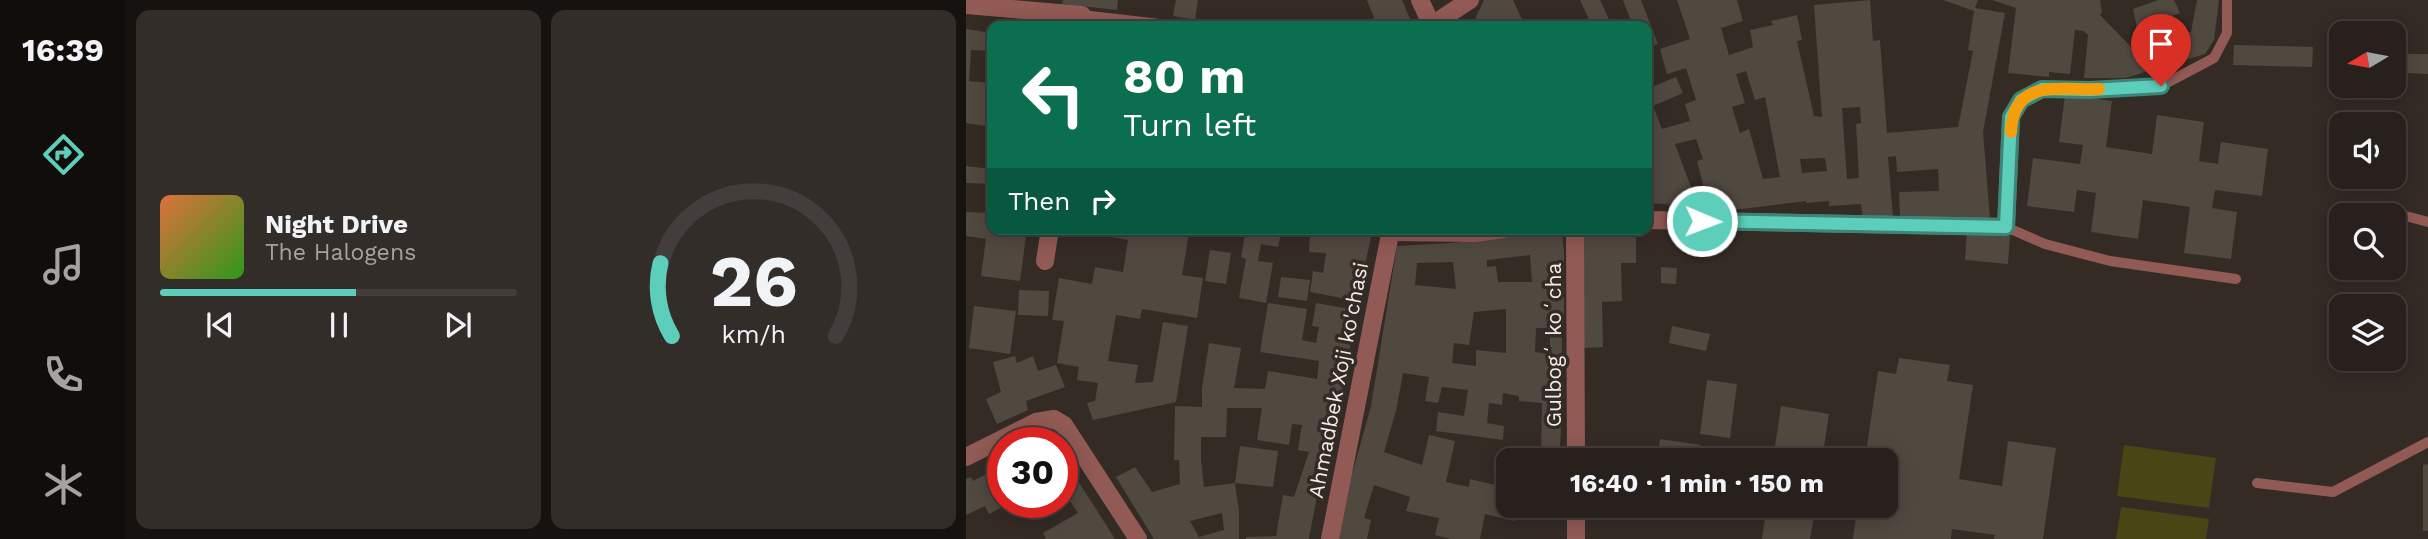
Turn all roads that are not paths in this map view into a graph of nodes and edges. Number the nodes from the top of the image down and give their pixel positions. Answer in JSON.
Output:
{"nodes":[{"id":1,"x":1420,"y":0,"type":"edge"},
{"id":2,"x":1470,"y":0,"type":"edge"},
{"id":3,"x":2227,"y":0,"type":"edge"},
{"id":4,"x":966,"y":5,"type":"edge"},
{"id":5,"x":1081,"y":21,"type":"edge"},
{"id":6,"x":1430,"y":21,"type":"edge"},
{"id":7,"x":1439,"y":21,"type":"edge"},
{"id":8,"x":2011,"y":117,"type":"joint"},
{"id":9,"x":2406,"y":216,"type":"edge"},
{"id":10,"x":1652,"y":220,"type":"edge"},
{"id":11,"x":2428,"y":222,"type":"edge"},
{"id":12,"x":2006,"y":227,"type":"junction"},
{"id":13,"x":1048,"y":235,"type":"edge"},
{"id":14,"x":1389,"y":235,"type":"edge"},
{"id":15,"x":1575,"y":235,"type":"edge"},
{"id":16,"x":1045,"y":261,"type":"dead end"},
{"id":17,"x":2236,"y":279,"type":"dead end"},
{"id":18,"x":2428,"y":442,"type":"edge"},
{"id":19,"x":1576,"y":448,"type":"edge"},
{"id":20,"x":966,"y":457,"type":"edge"},
{"id":21,"x":2257,"y":483,"type":"dead end"},
{"id":22,"x":1576,"y":518,"type":"edge"},
{"id":23,"x":1138,"y":539,"type":"edge"},
{"id":24,"x":1330,"y":539,"type":"edge"},
{"id":25,"x":1577,"y":539,"type":"edge"}],
"edges":[{"from":1,"to":6,"type":"street"},
{"from":2,"to":7,"type":"street"},
{"from":3,"to":8,"type":"lane"},
{"from":4,"to":5,"type":"street"},
{"from":8,"to":12,"type":"street"},
{"from":9,"to":11,"type":"lane"},
{"from":10,"to":12,"type":"street"},
{"from":12,"to":17,"type":"lane"},
{"from":13,"to":16,"type":"street"},
{"from":14,"to":24,"type":"street","name":"Ahmadbek Xoji ko'chasi"},
{"from":15,"to":19,"type":"street","name":"Gulbogʻ koʻcha"},
{"from":18,"to":21,"type":"lane"},
{"from":20,"to":23,"type":"street"},
{"from":22,"to":25,"type":"street"}]}
